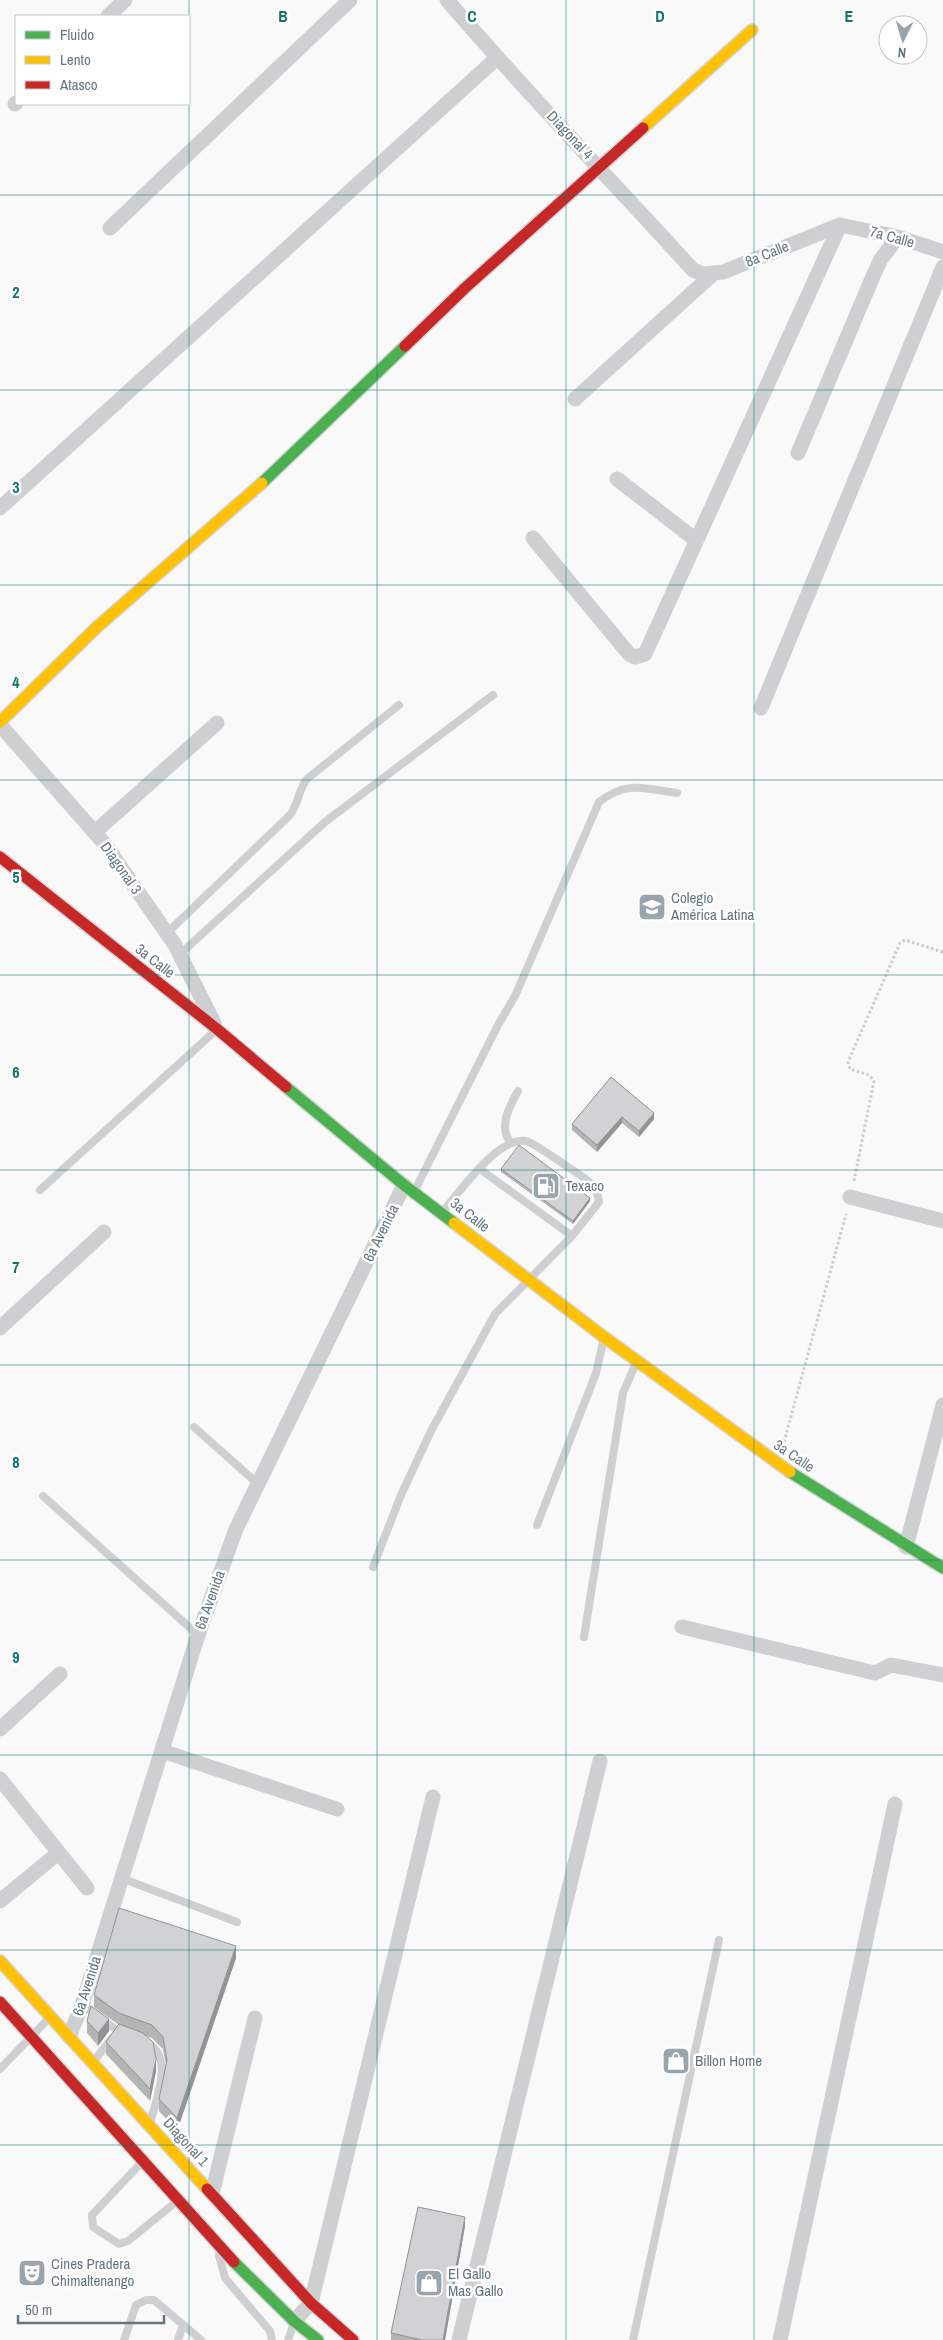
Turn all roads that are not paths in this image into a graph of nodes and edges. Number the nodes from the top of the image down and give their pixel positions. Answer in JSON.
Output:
{"nodes":[{"id":1,"x":125,"y":0,"type":"edge"},
{"id":2,"x":350,"y":0,"type":"edge"},
{"id":3,"x":447,"y":0,"type":"edge"},
{"id":4,"x":109,"y":15,"type":"edge"},
{"id":5,"x":752,"y":30,"type":"dead end"},
{"id":6,"x":497,"y":58,"type":"junction"},
{"id":7,"x":599,"y":166,"type":"junction"},
{"id":8,"x":840,"y":225,"type":"junction"},
{"id":9,"x":110,"y":228,"type":"dead end"},
{"id":10,"x":898,"y":237,"type":"junction"},
{"id":11,"x":943,"y":252,"type":"edge"},
{"id":12,"x":943,"y":267,"type":"edge"},
{"id":13,"x":692,"y":270,"type":"joint"},
{"id":14,"x":714,"y":274,"type":"junction"},
{"id":15,"x":575,"y":399,"type":"dead end"},
{"id":16,"x":798,"y":453,"type":"dead end"},
{"id":17,"x":617,"y":479,"type":"dead end"},
{"id":18,"x":0,"y":508,"type":"edge"},
{"id":19,"x":533,"y":538,"type":"dead end"},
{"id":20,"x":696,"y":540,"type":"junction"},
{"id":21,"x":493,"y":695,"type":"dead end"},
{"id":22,"x":399,"y":705,"type":"dead end"},
{"id":23,"x":761,"y":708,"type":"dead end"},
{"id":24,"x":218,"y":723,"type":"dead end"},
{"id":25,"x":0,"y":724,"type":"edge"},
{"id":26,"x":677,"y":793,"type":"dead end"},
{"id":27,"x":95,"y":832,"type":"junction"},
{"id":28,"x":0,"y":857,"type":"edge"},
{"id":29,"x":167,"y":933,"type":"junction"},
{"id":30,"x":180,"y":954,"type":"junction"},
{"id":31,"x":217,"y":1029,"type":"junction"},
{"id":32,"x":518,"y":1091,"type":"dead end"},
{"id":33,"x":511,"y":1143,"type":"junction"},
{"id":34,"x":480,"y":1169,"type":"junction"},
{"id":35,"x":409,"y":1188,"type":"junction"},
{"id":36,"x":40,"y":1190,"type":"dead end"},
{"id":37,"x":850,"y":1197,"type":"road end"},
{"id":38,"x":442,"y":1212,"type":"junction"},
{"id":39,"x":943,"y":1221,"type":"edge"},
{"id":40,"x":104,"y":1232,"type":"dead end"},
{"id":41,"x":572,"y":1236,"type":"junction"},
{"id":42,"x":57,"y":1276,"type":"joint"},
{"id":43,"x":528,"y":1279,"type":"junction"},
{"id":44,"x":0,"y":1328,"type":"edge"},
{"id":45,"x":604,"y":1337,"type":"junction"},
{"id":46,"x":637,"y":1362,"type":"junction"},
{"id":47,"x":943,"y":1405,"type":"edge"},
{"id":48,"x":941,"y":1424,"type":"edge"},
{"id":49,"x":194,"y":1427,"type":"dead end"},
{"id":50,"x":258,"y":1484,"type":"junction"},
{"id":51,"x":43,"y":1496,"type":"dead end"},
{"id":52,"x":537,"y":1525,"type":"dead end"},
{"id":53,"x":906,"y":1547,"type":"junction"},
{"id":54,"x":373,"y":1567,"type":"dead end"},
{"id":55,"x":943,"y":1568,"type":"edge"},
{"id":56,"x":682,"y":1627,"type":"dead end"},
{"id":57,"x":198,"y":1635,"type":"junction"},
{"id":58,"x":584,"y":1637,"type":"dead end"},
{"id":59,"x":60,"y":1674,"type":"dead end"},
{"id":60,"x":943,"y":1675,"type":"edge"},
{"id":61,"x":0,"y":1729,"type":"edge"},
{"id":62,"x":162,"y":1751,"type":"junction"},
{"id":63,"x":600,"y":1761,"type":"dead end"},
{"id":64,"x":0,"y":1779,"type":"edge"},
{"id":65,"x":434,"y":1796,"type":"dead end"},
{"id":66,"x":895,"y":1804,"type":"dead end"},
{"id":67,"x":337,"y":1809,"type":"dead end"},
{"id":68,"x":57,"y":1854,"type":"junction"},
{"id":69,"x":120,"y":1878,"type":"junction"},
{"id":70,"x":87,"y":1888,"type":"dead end"},
{"id":71,"x":0,"y":1901,"type":"edge"},
{"id":72,"x":237,"y":1922,"type":"dead end"},
{"id":73,"x":720,"y":1940,"type":"dead end"},
{"id":74,"x":0,"y":1960,"type":"edge"},
{"id":75,"x":0,"y":2002,"type":"edge"},
{"id":76,"x":82,"y":2005,"type":"junction"},
{"id":77,"x":51,"y":2016,"type":"junction"},
{"id":78,"x":255,"y":2018,"type":"dead end"},
{"id":79,"x":117,"y":2030,"type":"junction"},
{"id":80,"x":126,"y":2033,"type":"edge"},
{"id":81,"x":32,"y":2037,"type":"junction"},
{"id":82,"x":69,"y":2037,"type":"junction"},
{"id":83,"x":140,"y":2039,"type":"edge"},
{"id":84,"x":93,"y":2062,"type":"junction"},
{"id":85,"x":0,"y":2069,"type":"edge"},
{"id":86,"x":150,"y":2125,"type":"junction"},
{"id":87,"x":142,"y":2161,"type":"junction"},
{"id":88,"x":212,"y":2194,"type":"junction"},
{"id":89,"x":177,"y":2201,"type":"junction"},
{"id":90,"x":217,"y":2246,"type":"junction"},
{"id":91,"x":311,"y":2303,"type":"junction"},
{"id":92,"x":294,"y":2321,"type":"junction"},
{"id":93,"x":183,"y":2325,"type":"junction"},
{"id":94,"x":124,"y":2340,"type":"edge"},
{"id":95,"x":178,"y":2340,"type":"edge"},
{"id":96,"x":201,"y":2340,"type":"edge"},
{"id":97,"x":272,"y":2340,"type":"edge"},
{"id":98,"x":288,"y":2340,"type":"edge"},
{"id":99,"x":318,"y":2340,"type":"edge"},
{"id":100,"x":353,"y":2340,"type":"edge"},
{"id":101,"x":460,"y":2340,"type":"edge"},
{"id":102,"x":633,"y":2340,"type":"edge"},
{"id":103,"x":780,"y":2340,"type":"edge"}],
"edges":[{"from":1,"to":4,"type":"street"},
{"from":2,"to":9,"type":"street"},
{"from":3,"to":6,"type":"street","name":"Diagonal 4"},
{"from":5,"to":7,"type":"main road"},
{"from":6,"to":7,"type":"street","name":"Diagonal 4"},
{"from":6,"to":18,"type":"street"},
{"from":7,"to":13,"type":"street","name":"Diagonal 4"},
{"from":7,"to":25,"type":"main road"},
{"from":8,"to":10,"type":"street","name":"7a Calle"},
{"from":8,"to":14,"type":"street","name":"8a Calle"},
{"from":8,"to":20,"type":"street"},
{"from":10,"to":11,"type":"street","name":"7a Calle"},
{"from":10,"to":16,"type":"street"},
{"from":12,"to":23,"type":"street"},
{"from":13,"to":14,"type":"street","name":"8a Calle"},
{"from":14,"to":15,"type":"street"},
{"from":17,"to":20,"type":"street"},
{"from":19,"to":20,"type":"street"},
{"from":21,"to":30,"type":"lane"},
{"from":22,"to":29,"type":"lane"},
{"from":24,"to":27,"type":"street"},
{"from":25,"to":27,"type":"street","name":"Diagonal 3"},
{"from":26,"to":35,"type":"lane"},
{"from":27,"to":29,"type":"street","name":"Diagonal 3"},
{"from":28,"to":31,"type":"main road","name":"3a Calle"},
{"from":29,"to":30,"type":"street","name":"Diagonal 3"},
{"from":30,"to":31,"type":"street","name":"Diagonal 3"},
{"from":31,"to":35,"type":"main road","name":"3a Calle"},
{"from":31,"to":36,"type":"lane"},
{"from":32,"to":33,"type":"lane"},
{"from":33,"to":34,"type":"lane"},
{"from":33,"to":41,"type":"lane"},
{"from":34,"to":38,"type":"lane"},
{"from":34,"to":41,"type":"lane"},
{"from":35,"to":38,"type":"main road","name":"3a Calle"},
{"from":35,"to":50,"type":"street","name":"6a Avenida"},
{"from":37,"to":39,"type":"street"},
{"from":38,"to":43,"type":"main road","name":"3a Calle"},
{"from":40,"to":42,"type":"street"},
{"from":41,"to":43,"type":"lane"},
{"from":42,"to":44,"type":"lane"},
{"from":43,"to":45,"type":"main road","name":"3a Calle"},
{"from":43,"to":54,"type":"lane"},
{"from":45,"to":46,"type":"main road","name":"3a Calle"},
{"from":45,"to":52,"type":"lane"},
{"from":46,"to":53,"type":"main road","name":"3a Calle"},
{"from":46,"to":58,"type":"lane"},
{"from":47,"to":48,"type":"street"},
{"from":48,"to":53,"type":"street"},
{"from":49,"to":50,"type":"lane"},
{"from":50,"to":57,"type":"street","name":"6a Avenida"},
{"from":51,"to":57,"type":"lane"},
{"from":53,"to":55,"type":"main road","name":"3a Calle"},
{"from":56,"to":60,"type":"street"},
{"from":57,"to":62,"type":"street","name":"6a Avenida"},
{"from":59,"to":61,"type":"street"},
{"from":62,"to":67,"type":"street"},
{"from":62,"to":69,"type":"street","name":"6a Avenida"},
{"from":63,"to":101,"type":"street"},
{"from":64,"to":68,"type":"street"},
{"from":65,"to":91,"type":"street"},
{"from":66,"to":103,"type":"street"},
{"from":68,"to":70,"type":"street"},
{"from":68,"to":71,"type":"street"},
{"from":69,"to":72,"type":"lane"},
{"from":69,"to":76,"type":"street","name":"6a Avenida"},
{"from":73,"to":102,"type":"lane"},
{"from":74,"to":77,"type":"main road","name":"Diagonal 1"},
{"from":75,"to":81,"type":"main road"},
{"from":76,"to":79,"type":"lane"},
{"from":76,"to":82,"type":"street","name":"6a Avenida"},
{"from":77,"to":81,"type":"lane"},
{"from":77,"to":82,"type":"main road","name":"Diagonal 1"},
{"from":78,"to":88,"type":"street"},
{"from":79,"to":80,"type":"lane"},
{"from":79,"to":84,"type":"lane"},
{"from":81,"to":85,"type":"lane"},
{"from":81,"to":87,"type":"main road"},
{"from":82,"to":84,"type":"main road","name":"Diagonal 1"},
{"from":83,"to":86,"type":"lane"},
{"from":84,"to":86,"type":"main road","name":"Diagonal 1"},
{"from":86,"to":88,"type":"main road","name":"Diagonal 1"},
{"from":87,"to":89,"type":"main road"},
{"from":87,"to":89,"type":"lane"},
{"from":88,"to":91,"type":"main road","name":"Diagonal 1"},
{"from":89,"to":90,"type":"main road"},
{"from":90,"to":92,"type":"main road"},
{"from":90,"to":97,"type":"lane"},
{"from":91,"to":92,"type":"street"},
{"from":91,"to":100,"type":"main road","name":"Diagonal 1"},
{"from":92,"to":98,"type":"lane"},
{"from":92,"to":99,"type":"main road"},
{"from":93,"to":94,"type":"lane"},
{"from":93,"to":95,"type":"lane"},
{"from":93,"to":96,"type":"lane"}]}
